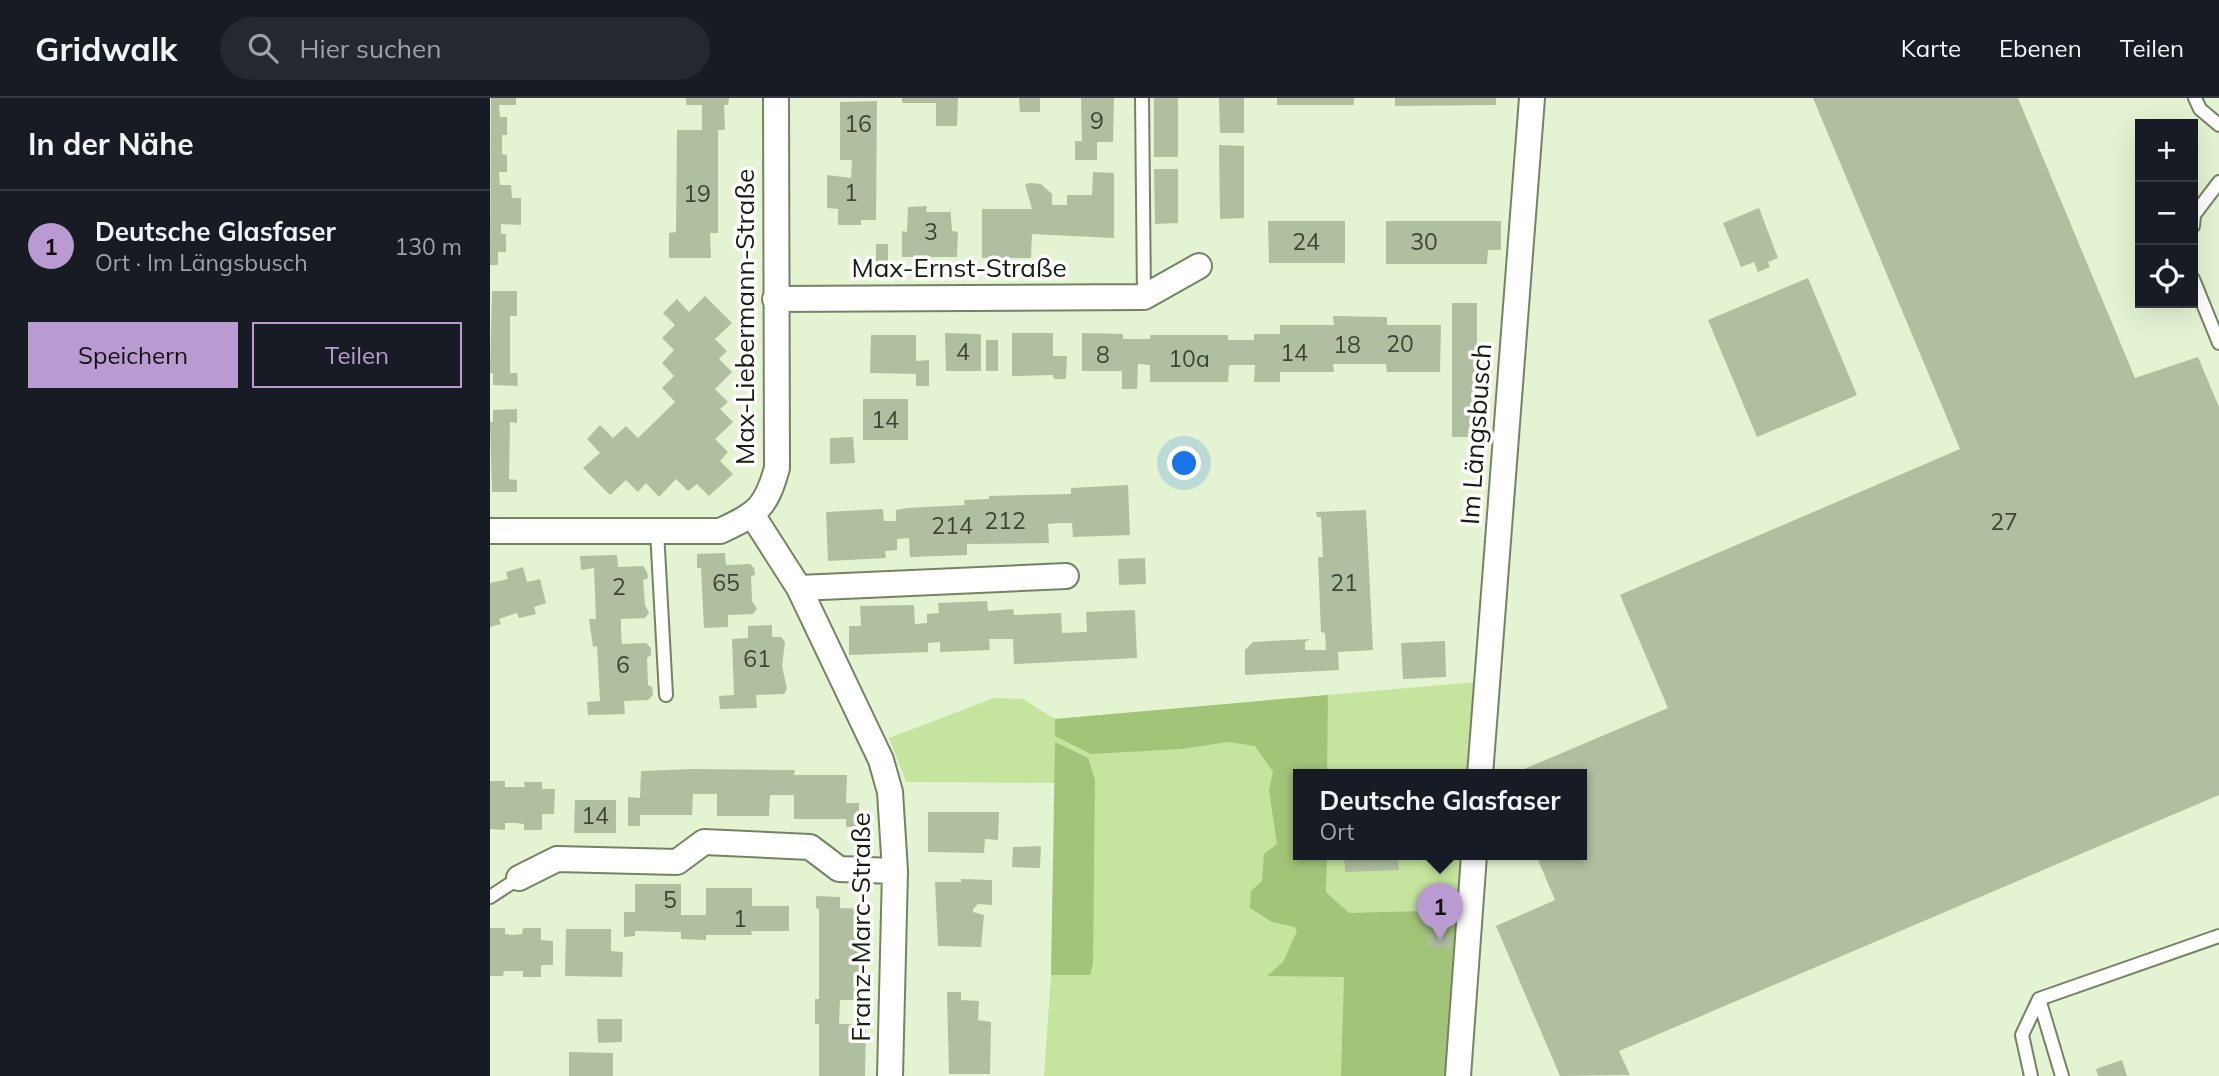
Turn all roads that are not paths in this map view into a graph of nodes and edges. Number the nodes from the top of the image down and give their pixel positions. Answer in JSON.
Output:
{"nodes":[{"id":1,"x":776,"y":98,"type":"edge"},
{"id":2,"x":1142,"y":98,"type":"edge"},
{"id":3,"x":1532,"y":98,"type":"edge"},
{"id":4,"x":2195,"y":98,"type":"edge"},
{"id":5,"x":2219,"y":125,"type":"edge"},
{"id":6,"x":2219,"y":182,"type":"edge"},
{"id":7,"x":2198,"y":210,"type":"edge"},
{"id":8,"x":1199,"y":266,"type":"dead end"},
{"id":9,"x":2198,"y":291,"type":"edge"},
{"id":10,"x":1144,"y":297,"type":"junction"},
{"id":11,"x":775,"y":299,"type":"junction"},
{"id":12,"x":2219,"y":343,"type":"edge"},
{"id":13,"x":753,"y":516,"type":"junction"},
{"id":14,"x":490,"y":531,"type":"edge"},
{"id":15,"x":657,"y":531,"type":"junction"},
{"id":16,"x":1066,"y":576,"type":"dead end"},
{"id":17,"x":799,"y":588,"type":"junction"},
{"id":18,"x":666,"y":695,"type":"dead end"},
{"id":19,"x":1480,"y":769,"type":"edge"},
{"id":20,"x":1474,"y":860,"type":"edge"},
{"id":21,"x":895,"y":871,"type":"junction"},
{"id":22,"x":519,"y":878,"type":"joint"},
{"id":23,"x":490,"y":897,"type":"edge"},
{"id":24,"x":2219,"y":936,"type":"edge"},
{"id":25,"x":2039,"y":999,"type":"junction"},
{"id":26,"x":890,"y":1076,"type":"edge"},
{"id":27,"x":1458,"y":1076,"type":"edge"},
{"id":28,"x":2031,"y":1076,"type":"edge"},
{"id":29,"x":2062,"y":1076,"type":"edge"}],
"edges":[{"from":1,"to":11,"type":"street","name":"Max-Liebermann-Straße"},
{"from":2,"to":10,"type":"lane"},
{"from":3,"to":19,"type":"street","name":"Im Längsbusch"},
{"from":4,"to":5,"type":"lane"},
{"from":6,"to":7,"type":"lane"},
{"from":8,"to":10,"type":"street","name":"Max-Ernst-Straße"},
{"from":9,"to":12,"type":"lane"},
{"from":10,"to":11,"type":"street","name":"Max-Ernst-Straße"},
{"from":11,"to":13,"type":"street","name":"Max-Liebermann-Straße"},
{"from":13,"to":15,"type":"street"},
{"from":13,"to":17,"type":"street","name":"Franz-Marc-Straße"},
{"from":14,"to":15,"type":"street"},
{"from":15,"to":18,"type":"lane"},
{"from":16,"to":17,"type":"street"},
{"from":17,"to":21,"type":"street","name":"Franz-Marc-Straße"},
{"from":20,"to":27,"type":"street"},
{"from":21,"to":22,"type":"street"},
{"from":21,"to":26,"type":"street","name":"Franz-Marc-Straße"},
{"from":22,"to":23,"type":"lane"},
{"from":24,"to":25,"type":"lane"},
{"from":25,"to":28,"type":"lane"},
{"from":25,"to":29,"type":"lane"}]}
